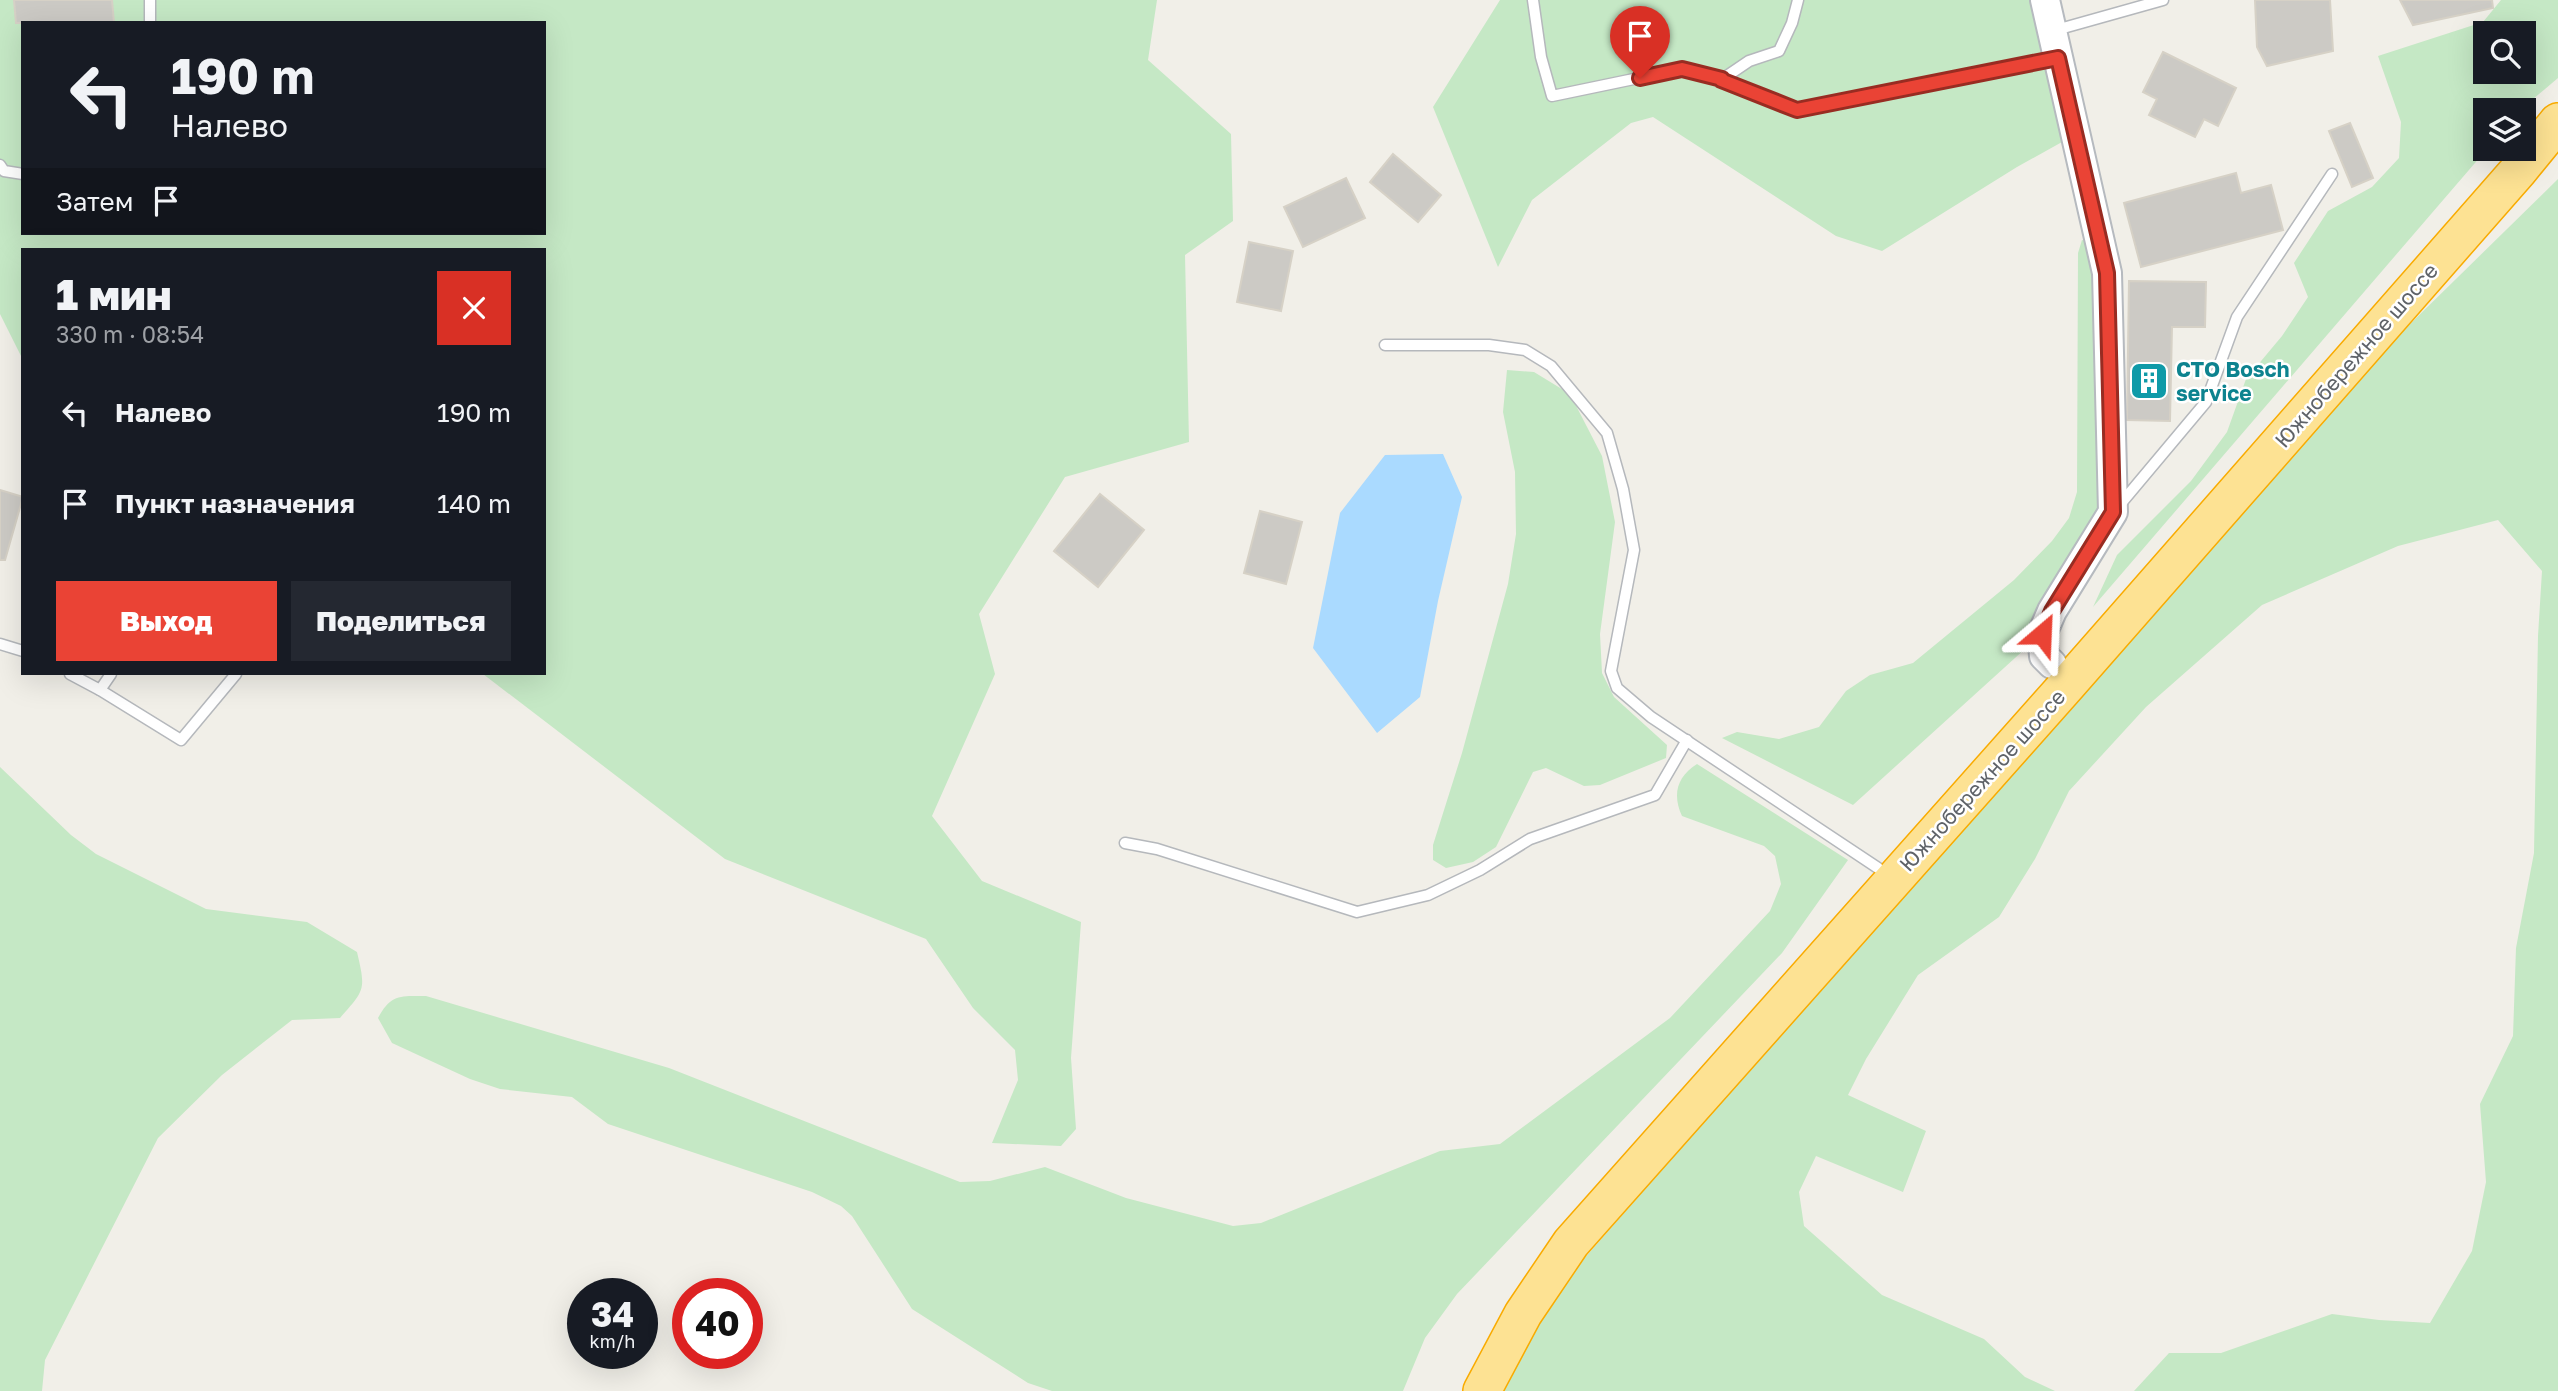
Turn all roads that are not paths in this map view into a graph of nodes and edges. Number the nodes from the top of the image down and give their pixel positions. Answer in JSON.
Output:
{"nodes":[{"id":1,"x":150,"y":0,"type":"edge"},
{"id":2,"x":1533,"y":0,"type":"edge"},
{"id":3,"x":1798,"y":0,"type":"edge"},
{"id":4,"x":2045,"y":0,"type":"edge"},
{"id":5,"x":2163,"y":0,"type":"edge"},
{"id":6,"x":149,"y":21,"type":"edge"},
{"id":7,"x":2055,"y":44,"type":"junction"},
{"id":8,"x":1722,"y":79,"type":"junction"},
{"id":9,"x":2558,"y":103,"type":"edge"},
{"id":10,"x":2558,"y":122,"type":"edge"},
{"id":11,"x":2536,"y":134,"type":"edge"},
{"id":12,"x":2536,"y":142,"type":"edge"},
{"id":13,"x":2516,"y":161,"type":"edge"},
{"id":14,"x":0,"y":165,"type":"edge"},
{"id":15,"x":21,"y":174,"type":"edge"},
{"id":16,"x":2332,"y":174,"type":"dead end"},
{"id":17,"x":1385,"y":345,"type":"dead end"},
{"id":18,"x":2113,"y":512,"type":"junction"},
{"id":19,"x":0,"y":644,"type":"edge"},
{"id":20,"x":21,"y":650,"type":"edge"},
{"id":21,"x":72,"y":675,"type":"edge"},
{"id":22,"x":110,"y":675,"type":"edge"},
{"id":23,"x":235,"y":675,"type":"edge"},
{"id":24,"x":2060,"y":675,"type":"junction"},
{"id":25,"x":100,"y":690,"type":"junction"},
{"id":26,"x":1687,"y":740,"type":"junction"},
{"id":27,"x":1125,"y":843,"type":"dead end"},
{"id":28,"x":1878,"y":868,"type":"junction"},
{"id":29,"x":1716,"y":1066,"type":"junction"},
{"id":30,"x":1457,"y":1391,"type":"edge"},
{"id":31,"x":1482,"y":1391,"type":"edge"}],
"edges":[{"from":1,"to":6,"type":"lane"},
{"from":2,"to":8,"type":"lane"},
{"from":3,"to":8,"type":"lane"},
{"from":4,"to":7,"type":"street"},
{"from":5,"to":7,"type":"lane"},
{"from":7,"to":8,"type":"lane"},
{"from":7,"to":18,"type":"street"},
{"from":9,"to":11,"type":"highway","name":"Южнобережное шоссе"},
{"from":10,"to":12,"type":"highway","name":"Южнобережное шоссе"},
{"from":13,"to":24,"type":"highway","name":"Южнобережное шоссе"},
{"from":14,"to":15,"type":"lane"},
{"from":16,"to":18,"type":"lane"},
{"from":17,"to":26,"type":"lane"},
{"from":18,"to":24,"type":"street"},
{"from":19,"to":20,"type":"lane"},
{"from":21,"to":25,"type":"lane"},
{"from":22,"to":25,"type":"lane"},
{"from":23,"to":25,"type":"lane"},
{"from":24,"to":28,"type":"highway","name":"Южнобережное шоссе"},
{"from":24,"to":29,"type":"highway","name":"Южнобережное шоссе"},
{"from":26,"to":27,"type":"lane"},
{"from":26,"to":28,"type":"lane"},
{"from":28,"to":29,"type":"highway","name":"Южнобережное шоссе"},
{"from":29,"to":30,"type":"highway","name":"Южнобережное шоссе"},
{"from":29,"to":31,"type":"highway","name":"Южнобережное шоссе"}]}
